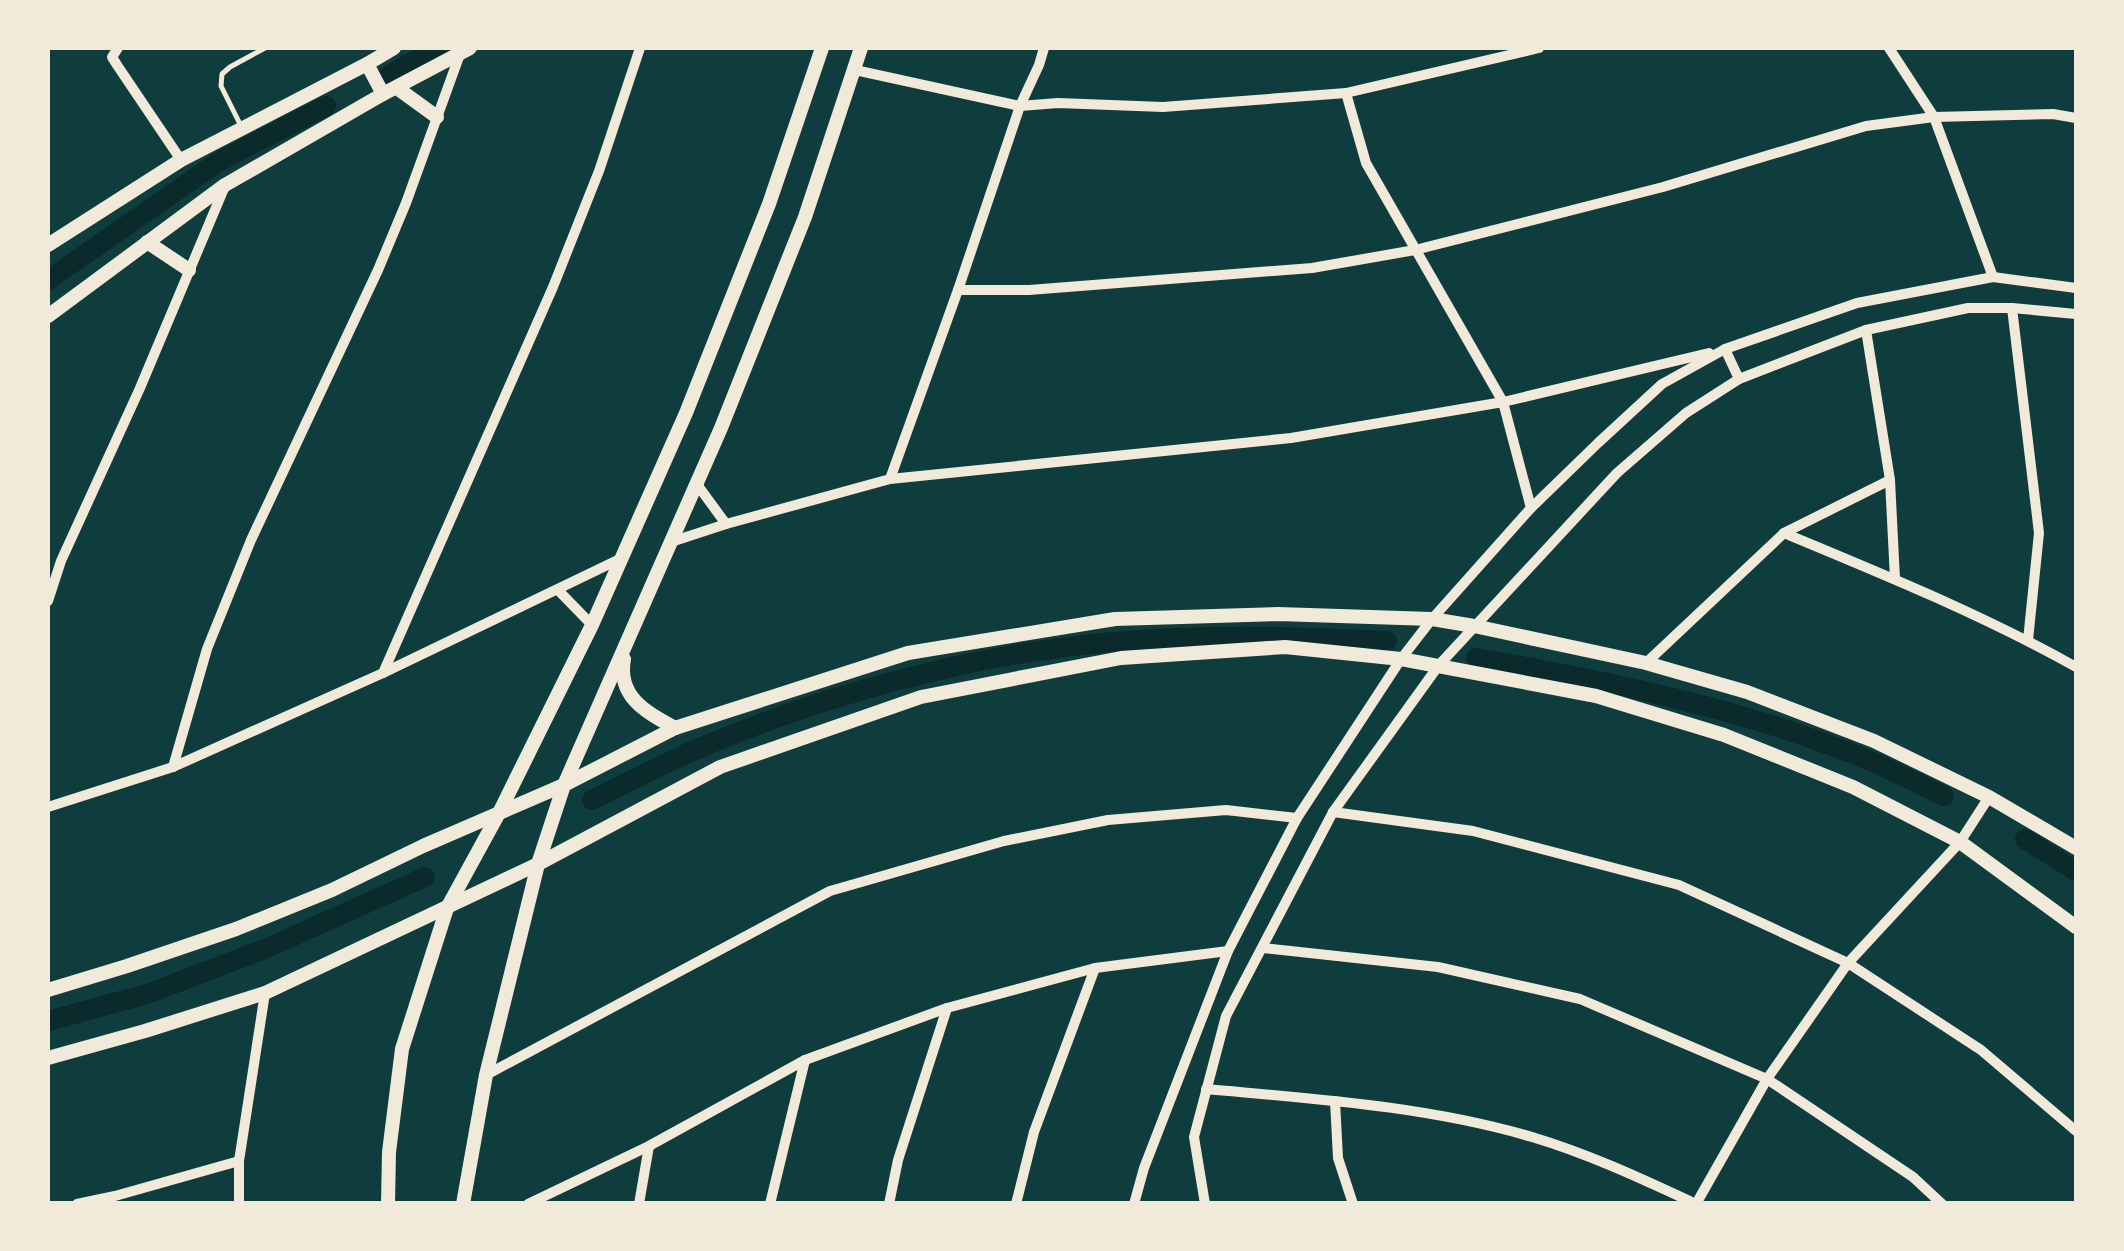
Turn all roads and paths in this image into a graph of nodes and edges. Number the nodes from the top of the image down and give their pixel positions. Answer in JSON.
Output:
{"nodes":[{"id":1,"x":118,"y":48,"type":"edge"},
{"id":2,"x":265,"y":48,"type":"edge"},
{"id":3,"x":394,"y":48,"type":"edge"},
{"id":4,"x":640,"y":48,"type":"edge"},
{"id":5,"x":822,"y":48,"type":"edge"},
{"id":6,"x":862,"y":48,"type":"edge"},
{"id":7,"x":1044,"y":48,"type":"edge"},
{"id":8,"x":1540,"y":48,"type":"edge"},
{"id":9,"x":1889,"y":48,"type":"edge"},
{"id":10,"x":465,"y":51,"type":"edge"},
{"id":11,"x":367,"y":64,"type":"junction"},
{"id":12,"x":854,"y":70,"type":"junction"},
{"id":13,"x":390,"y":91,"type":"junction"},
{"id":14,"x":1346,"y":93,"type":"junction"},
{"id":15,"x":1020,"y":106,"type":"junction"},
{"id":16,"x":436,"y":117,"type":"junction"},
{"id":17,"x":1934,"y":117,"type":"junction"},
{"id":18,"x":2076,"y":118,"type":"edge"},
{"id":19,"x":242,"y":128,"type":"junction"},
{"id":20,"x":181,"y":160,"type":"junction"},
{"id":21,"x":225,"y":185,"type":"junction"},
{"id":22,"x":148,"y":242,"type":"junction"},
{"id":23,"x":48,"y":245,"type":"edge"},
{"id":24,"x":1415,"y":250,"type":"junction"},
{"id":25,"x":189,"y":270,"type":"junction"},
{"id":26,"x":1994,"y":277,"type":"junction"},
{"id":27,"x":2076,"y":288,"type":"edge"},
{"id":28,"x":958,"y":290,"type":"junction"},
{"id":29,"x":2012,"y":308,"type":"junction"},
{"id":30,"x":2076,"y":314,"type":"edge"},
{"id":31,"x":48,"y":316,"type":"edge"},
{"id":32,"x":1866,"y":330,"type":"junction"},
{"id":33,"x":1725,"y":349,"type":"junction"},
{"id":34,"x":1739,"y":379,"type":"junction"},
{"id":35,"x":1504,"y":402,"type":"junction"},
{"id":36,"x":890,"y":479,"type":"junction"},
{"id":37,"x":1890,"y":480,"type":"junction"},
{"id":38,"x":696,"y":483,"type":"junction"},
{"id":39,"x":1531,"y":508,"type":"junction"},
{"id":40,"x":726,"y":524,"type":"junction"},
{"id":41,"x":1784,"y":533,"type":"junction"},
{"id":42,"x":670,"y":542,"type":"junction"},
{"id":43,"x":622,"y":557,"type":"junction"},
{"id":44,"x":1895,"y":579,"type":"junction"},
{"id":45,"x":558,"y":590,"type":"junction"},
{"id":46,"x":48,"y":601,"type":"edge"},
{"id":47,"x":1432,"y":619,"type":"junction"},
{"id":48,"x":592,"y":625,"type":"junction"},
{"id":49,"x":1474,"y":626,"type":"junction"},
{"id":50,"x":2028,"y":640,"type":"junction"},
{"id":51,"x":627,"y":642,"type":"junction"},
{"id":52,"x":1401,"y":659,"type":"junction"},
{"id":53,"x":1646,"y":663,"type":"junction"},
{"id":54,"x":1439,"y":665,"type":"junction"},
{"id":55,"x":2076,"y":667,"type":"edge"},
{"id":56,"x":383,"y":674,"type":"junction"},
{"id":57,"x":675,"y":728,"type":"junction"},
{"id":58,"x":173,"y":768,"type":"junction"},
{"id":59,"x":564,"y":785,"type":"junction"},
{"id":60,"x":1988,"y":796,"type":"junction"},
{"id":61,"x":48,"y":807,"type":"edge"},
{"id":62,"x":1334,"y":812,"type":"junction"},
{"id":63,"x":498,"y":813,"type":"junction"},
{"id":64,"x":1297,"y":818,"type":"junction"},
{"id":65,"x":1960,"y":842,"type":"junction"},
{"id":66,"x":2076,"y":848,"type":"edge"},
{"id":67,"x":538,"y":864,"type":"junction"},
{"id":68,"x":447,"y":908,"type":"junction"},
{"id":69,"x":2076,"y":927,"type":"edge"},
{"id":70,"x":1263,"y":948,"type":"junction"},
{"id":71,"x":1228,"y":951,"type":"junction"},
{"id":72,"x":1848,"y":963,"type":"junction"},
{"id":73,"x":1095,"y":968,"type":"junction"},
{"id":74,"x":48,"y":990,"type":"edge"},
{"id":75,"x":264,"y":993,"type":"junction"},
{"id":76,"x":948,"y":1008,"type":"junction"},
{"id":77,"x":48,"y":1058,"type":"edge"},
{"id":78,"x":804,"y":1060,"type":"junction"},
{"id":79,"x":486,"y":1075,"type":"junction"},
{"id":80,"x":1767,"y":1079,"type":"junction"},
{"id":81,"x":1206,"y":1090,"type":"junction"},
{"id":82,"x":1335,"y":1101,"type":"junction"},
{"id":83,"x":2076,"y":1131,"type":"edge"},
{"id":84,"x":649,"y":1146,"type":"junction"},
{"id":85,"x":239,"y":1161,"type":"junction"},
{"id":86,"x":115,"y":1200,"type":"edge"},
{"id":87,"x":77,"y":1204,"type":"edge"},
{"id":88,"x":239,"y":1204,"type":"edge"},
{"id":89,"x":388,"y":1204,"type":"edge"},
{"id":90,"x":462,"y":1204,"type":"edge"},
{"id":91,"x":528,"y":1204,"type":"edge"},
{"id":92,"x":639,"y":1204,"type":"edge"},
{"id":93,"x":770,"y":1204,"type":"edge"},
{"id":94,"x":889,"y":1204,"type":"edge"},
{"id":95,"x":1016,"y":1204,"type":"edge"},
{"id":96,"x":1134,"y":1204,"type":"edge"},
{"id":97,"x":1205,"y":1204,"type":"edge"},
{"id":98,"x":1353,"y":1204,"type":"edge"},
{"id":99,"x":1696,"y":1204,"type":"edge"},
{"id":100,"x":1942,"y":1204,"type":"edge"}],
"edges":[{"from":1,"to":20,"type":"street"},
{"from":2,"to":19,"type":"lane"},
{"from":3,"to":11,"type":"street"},
{"from":4,"to":56,"type":"street"},
{"from":5,"to":43,"type":"street"},
{"from":6,"to":12,"type":"street"},
{"from":7,"to":15,"type":"street"},
{"from":8,"to":14,"type":"street"},
{"from":9,"to":17,"type":"street"},
{"from":10,"to":13,"type":"street"},
{"from":10,"to":16,"type":"street"},
{"from":11,"to":13,"type":"street"},
{"from":11,"to":19,"type":"street"},
{"from":12,"to":15,"type":"street"},
{"from":12,"to":38,"type":"street"},
{"from":13,"to":16,"type":"street"},
{"from":13,"to":21,"type":"street"},
{"from":14,"to":15,"type":"street"},
{"from":14,"to":24,"type":"street"},
{"from":15,"to":28,"type":"street"},
{"from":16,"to":58,"type":"street"},
{"from":17,"to":18,"type":"street"},
{"from":17,"to":24,"type":"street"},
{"from":17,"to":26,"type":"street"},
{"from":19,"to":20,"type":"street"},
{"from":20,"to":23,"type":"street"},
{"from":21,"to":22,"type":"street"},
{"from":21,"to":25,"type":"street"},
{"from":22,"to":25,"type":"street"},
{"from":22,"to":31,"type":"street"},
{"from":24,"to":28,"type":"street"},
{"from":24,"to":35,"type":"street"},
{"from":25,"to":46,"type":"street"},
{"from":26,"to":27,"type":"street"},
{"from":26,"to":33,"type":"street"},
{"from":28,"to":36,"type":"street"},
{"from":29,"to":30,"type":"street"},
{"from":29,"to":32,"type":"street"},
{"from":29,"to":50,"type":"street"},
{"from":32,"to":34,"type":"street"},
{"from":32,"to":37,"type":"street"},
{"from":33,"to":34,"type":"street"},
{"from":33,"to":35,"type":"street"},
{"from":33,"to":39,"type":"street"},
{"from":34,"to":49,"type":"street"},
{"from":35,"to":36,"type":"street"},
{"from":35,"to":39,"type":"street"},
{"from":36,"to":40,"type":"street"},
{"from":37,"to":41,"type":"street"},
{"from":37,"to":44,"type":"street"},
{"from":38,"to":40,"type":"street"},
{"from":38,"to":42,"type":"street"},
{"from":39,"to":47,"type":"street"},
{"from":40,"to":42,"type":"street"},
{"from":41,"to":44,"type":"street"},
{"from":41,"to":53,"type":"street"},
{"from":42,"to":51,"type":"street"},
{"from":43,"to":45,"type":"street"},
{"from":43,"to":48,"type":"street"},
{"from":44,"to":50,"type":"street"},
{"from":45,"to":48,"type":"street"},
{"from":45,"to":56,"type":"street"},
{"from":47,"to":49,"type":"street"},
{"from":47,"to":52,"type":"street"},
{"from":47,"to":57,"type":"street"},
{"from":48,"to":63,"type":"street"},
{"from":49,"to":53,"type":"street"},
{"from":49,"to":54,"type":"street"},
{"from":50,"to":55,"type":"street"},
{"from":51,"to":57,"type":"street"},
{"from":51,"to":59,"type":"street"},
{"from":52,"to":54,"type":"street"},
{"from":52,"to":64,"type":"street"},
{"from":52,"to":67,"type":"street"},
{"from":53,"to":60,"type":"street"},
{"from":54,"to":62,"type":"street"},
{"from":54,"to":65,"type":"street"},
{"from":56,"to":58,"type":"street"},
{"from":57,"to":59,"type":"street"},
{"from":58,"to":61,"type":"street"},
{"from":59,"to":63,"type":"street"},
{"from":59,"to":67,"type":"street"},
{"from":60,"to":65,"type":"street"},
{"from":60,"to":66,"type":"street"},
{"from":62,"to":70,"type":"street"},
{"from":62,"to":72,"type":"street"},
{"from":63,"to":68,"type":"street"},
{"from":63,"to":74,"type":"street"},
{"from":64,"to":71,"type":"street"},
{"from":64,"to":79,"type":"street"},
{"from":65,"to":69,"type":"street"},
{"from":65,"to":72,"type":"street"},
{"from":67,"to":68,"type":"street"},
{"from":67,"to":79,"type":"street"},
{"from":68,"to":75,"type":"street"},
{"from":68,"to":89,"type":"street"},
{"from":70,"to":80,"type":"street"},
{"from":70,"to":81,"type":"street"},
{"from":71,"to":73,"type":"street"},
{"from":71,"to":96,"type":"street"},
{"from":72,"to":80,"type":"street"},
{"from":72,"to":83,"type":"street"},
{"from":73,"to":76,"type":"street"},
{"from":73,"to":95,"type":"street"},
{"from":75,"to":77,"type":"street"},
{"from":75,"to":85,"type":"street"},
{"from":76,"to":78,"type":"street"},
{"from":76,"to":94,"type":"street"},
{"from":78,"to":84,"type":"street"},
{"from":78,"to":93,"type":"street"},
{"from":79,"to":90,"type":"street"},
{"from":80,"to":99,"type":"street"},
{"from":80,"to":100,"type":"street"},
{"from":81,"to":82,"type":"street"},
{"from":81,"to":97,"type":"street"},
{"from":82,"to":98,"type":"street"},
{"from":82,"to":99,"type":"street"},
{"from":84,"to":91,"type":"street"},
{"from":84,"to":92,"type":"street"},
{"from":85,"to":86,"type":"street"},
{"from":85,"to":88,"type":"street"},
{"from":86,"to":87,"type":"street"}]}
